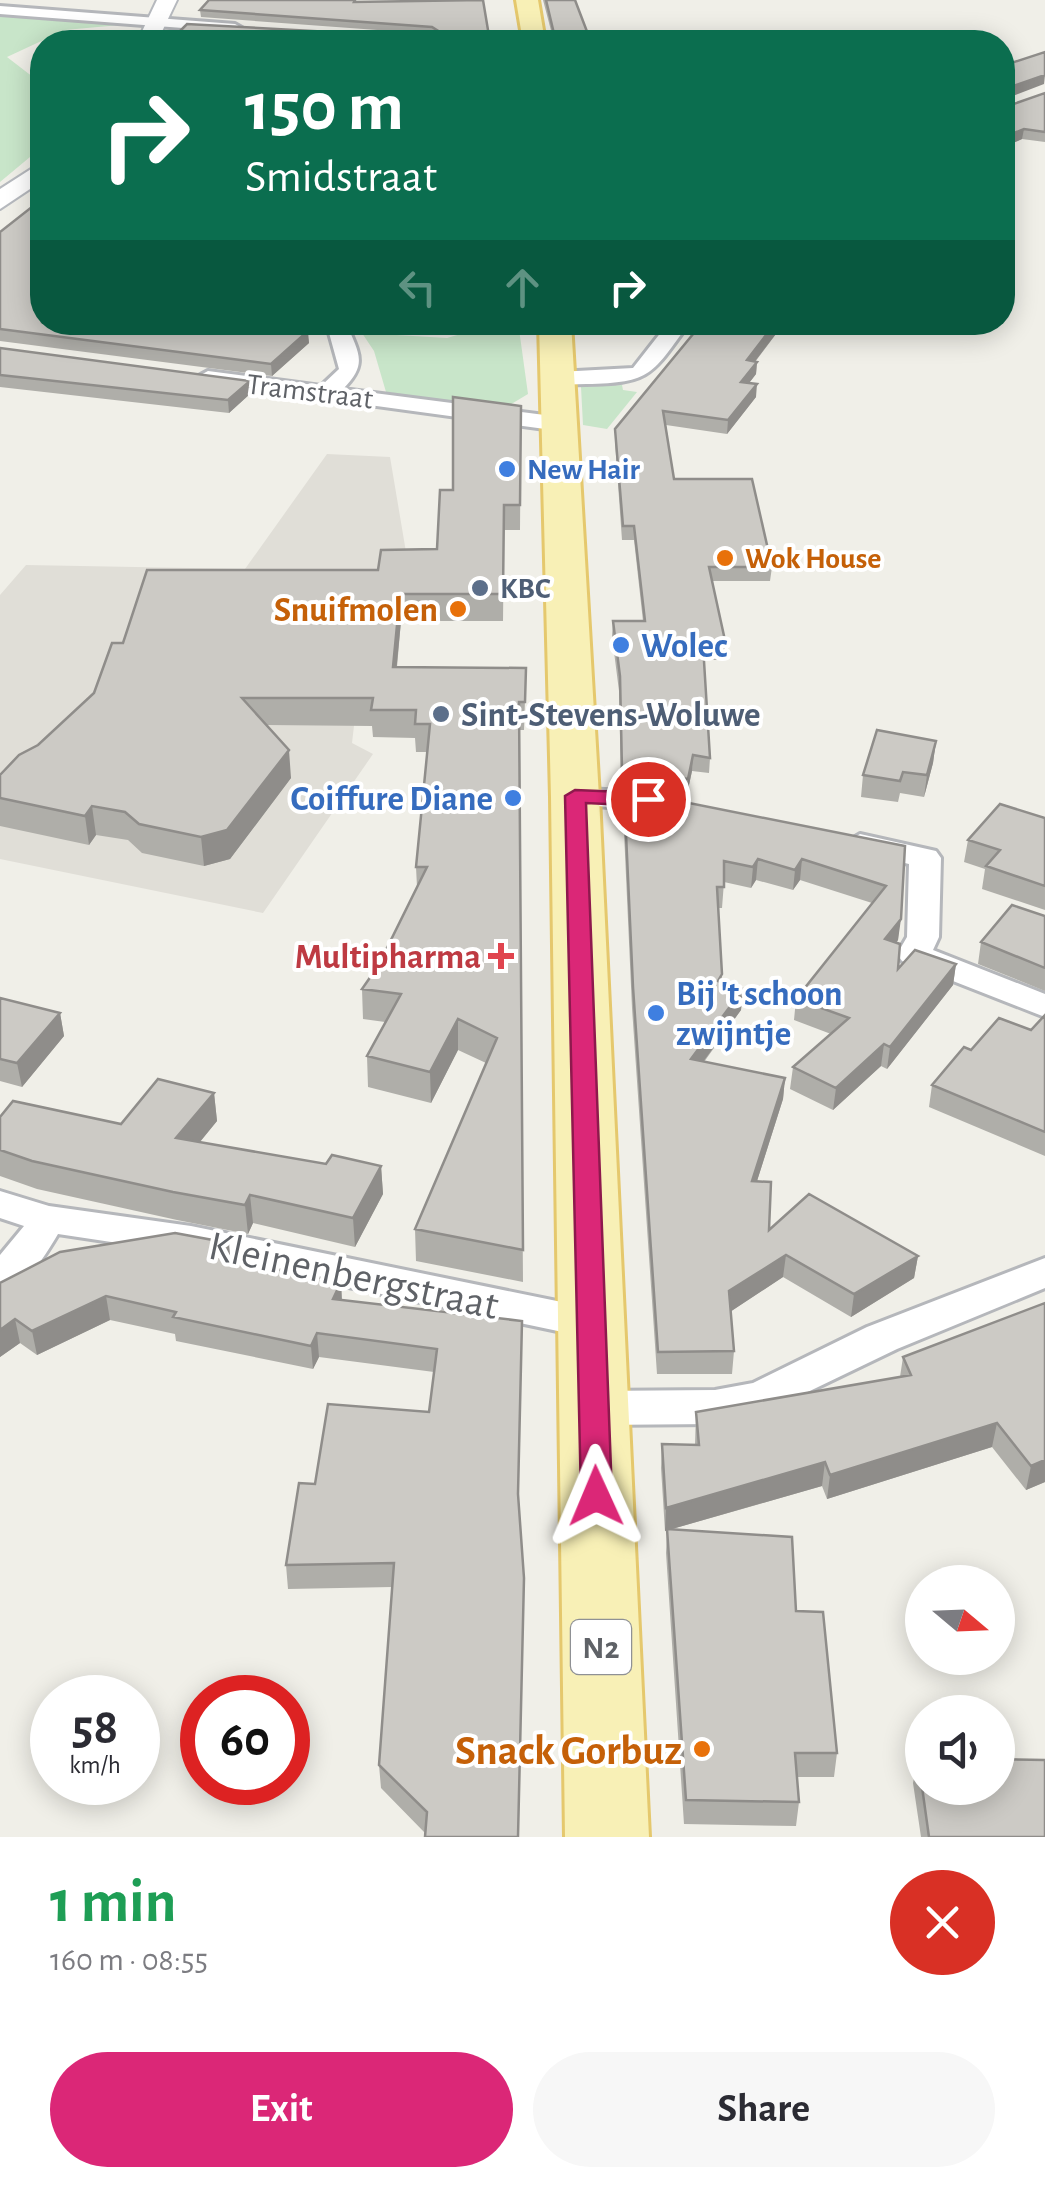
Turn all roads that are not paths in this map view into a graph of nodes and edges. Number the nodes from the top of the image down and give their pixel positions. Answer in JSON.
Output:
{"nodes":[{"id":1,"x":167,"y":0,"type":"edge"},
{"id":2,"x":526,"y":0,"type":"edge"},
{"id":3,"x":0,"y":10,"type":"edge"},
{"id":4,"x":156,"y":22,"type":"junction"},
{"id":5,"x":152,"y":30,"type":"edge"},
{"id":6,"x":257,"y":30,"type":"edge"},
{"id":7,"x":532,"y":30,"type":"edge"},
{"id":8,"x":30,"y":178,"type":"edge"},
{"id":9,"x":0,"y":201,"type":"edge"},
{"id":10,"x":339,"y":335,"type":"edge"},
{"id":11,"x":556,"y":335,"type":"edge"},
{"id":12,"x":670,"y":335,"type":"edge"},
{"id":13,"x":192,"y":375,"type":"edge"},
{"id":14,"x":326,"y":393,"type":"junction"},
{"id":15,"x":559,"y":401,"type":"junction"},
{"id":16,"x":575,"y":796,"type":"junction"},
{"id":17,"x":705,"y":811,"type":"edge"},
{"id":18,"x":838,"y":839,"type":"edge"},
{"id":19,"x":1045,"y":1006,"type":"edge"},
{"id":20,"x":0,"y":1204,"type":"edge"},
{"id":21,"x":47,"y":1219,"type":"junction"},
{"id":22,"x":1045,"y":1272,"type":"edge"},
{"id":23,"x":0,"y":1277,"type":"edge"},
{"id":24,"x":591,"y":1324,"type":"junction"},
{"id":25,"x":595,"y":1408,"type":"junction"},
{"id":26,"x":607,"y":1837,"type":"edge"}],
"edges":[{"from":1,"to":4,"type":"street"},
{"from":2,"to":7,"type":"main road"},
{"from":3,"to":4,"type":"street"},
{"from":4,"to":5,"type":"street"},
{"from":4,"to":6,"type":"street"},
{"from":8,"to":9,"type":"street"},
{"from":10,"to":14,"type":"street"},
{"from":11,"to":15,"type":"main road","number":"N2"},
{"from":12,"to":15,"type":"street","name":"Tramstraat"},
{"from":13,"to":14,"type":"street","name":"Tramstraat"},
{"from":14,"to":15,"type":"street","name":"Tramstraat"},
{"from":15,"to":16,"type":"main road","number":"N2"},
{"from":16,"to":17,"type":"street"},
{"from":16,"to":24,"type":"main road","number":"N2"},
{"from":18,"to":19,"type":"street"},
{"from":20,"to":21,"type":"street","name":"Kleinenbergstraat"},
{"from":21,"to":23,"type":"street"},
{"from":21,"to":24,"type":"street","name":"Kleinenbergstraat"},
{"from":22,"to":25,"type":"street"},
{"from":24,"to":25,"type":"main road","number":"N2"},
{"from":25,"to":26,"type":"main road","number":"N2"}]}
